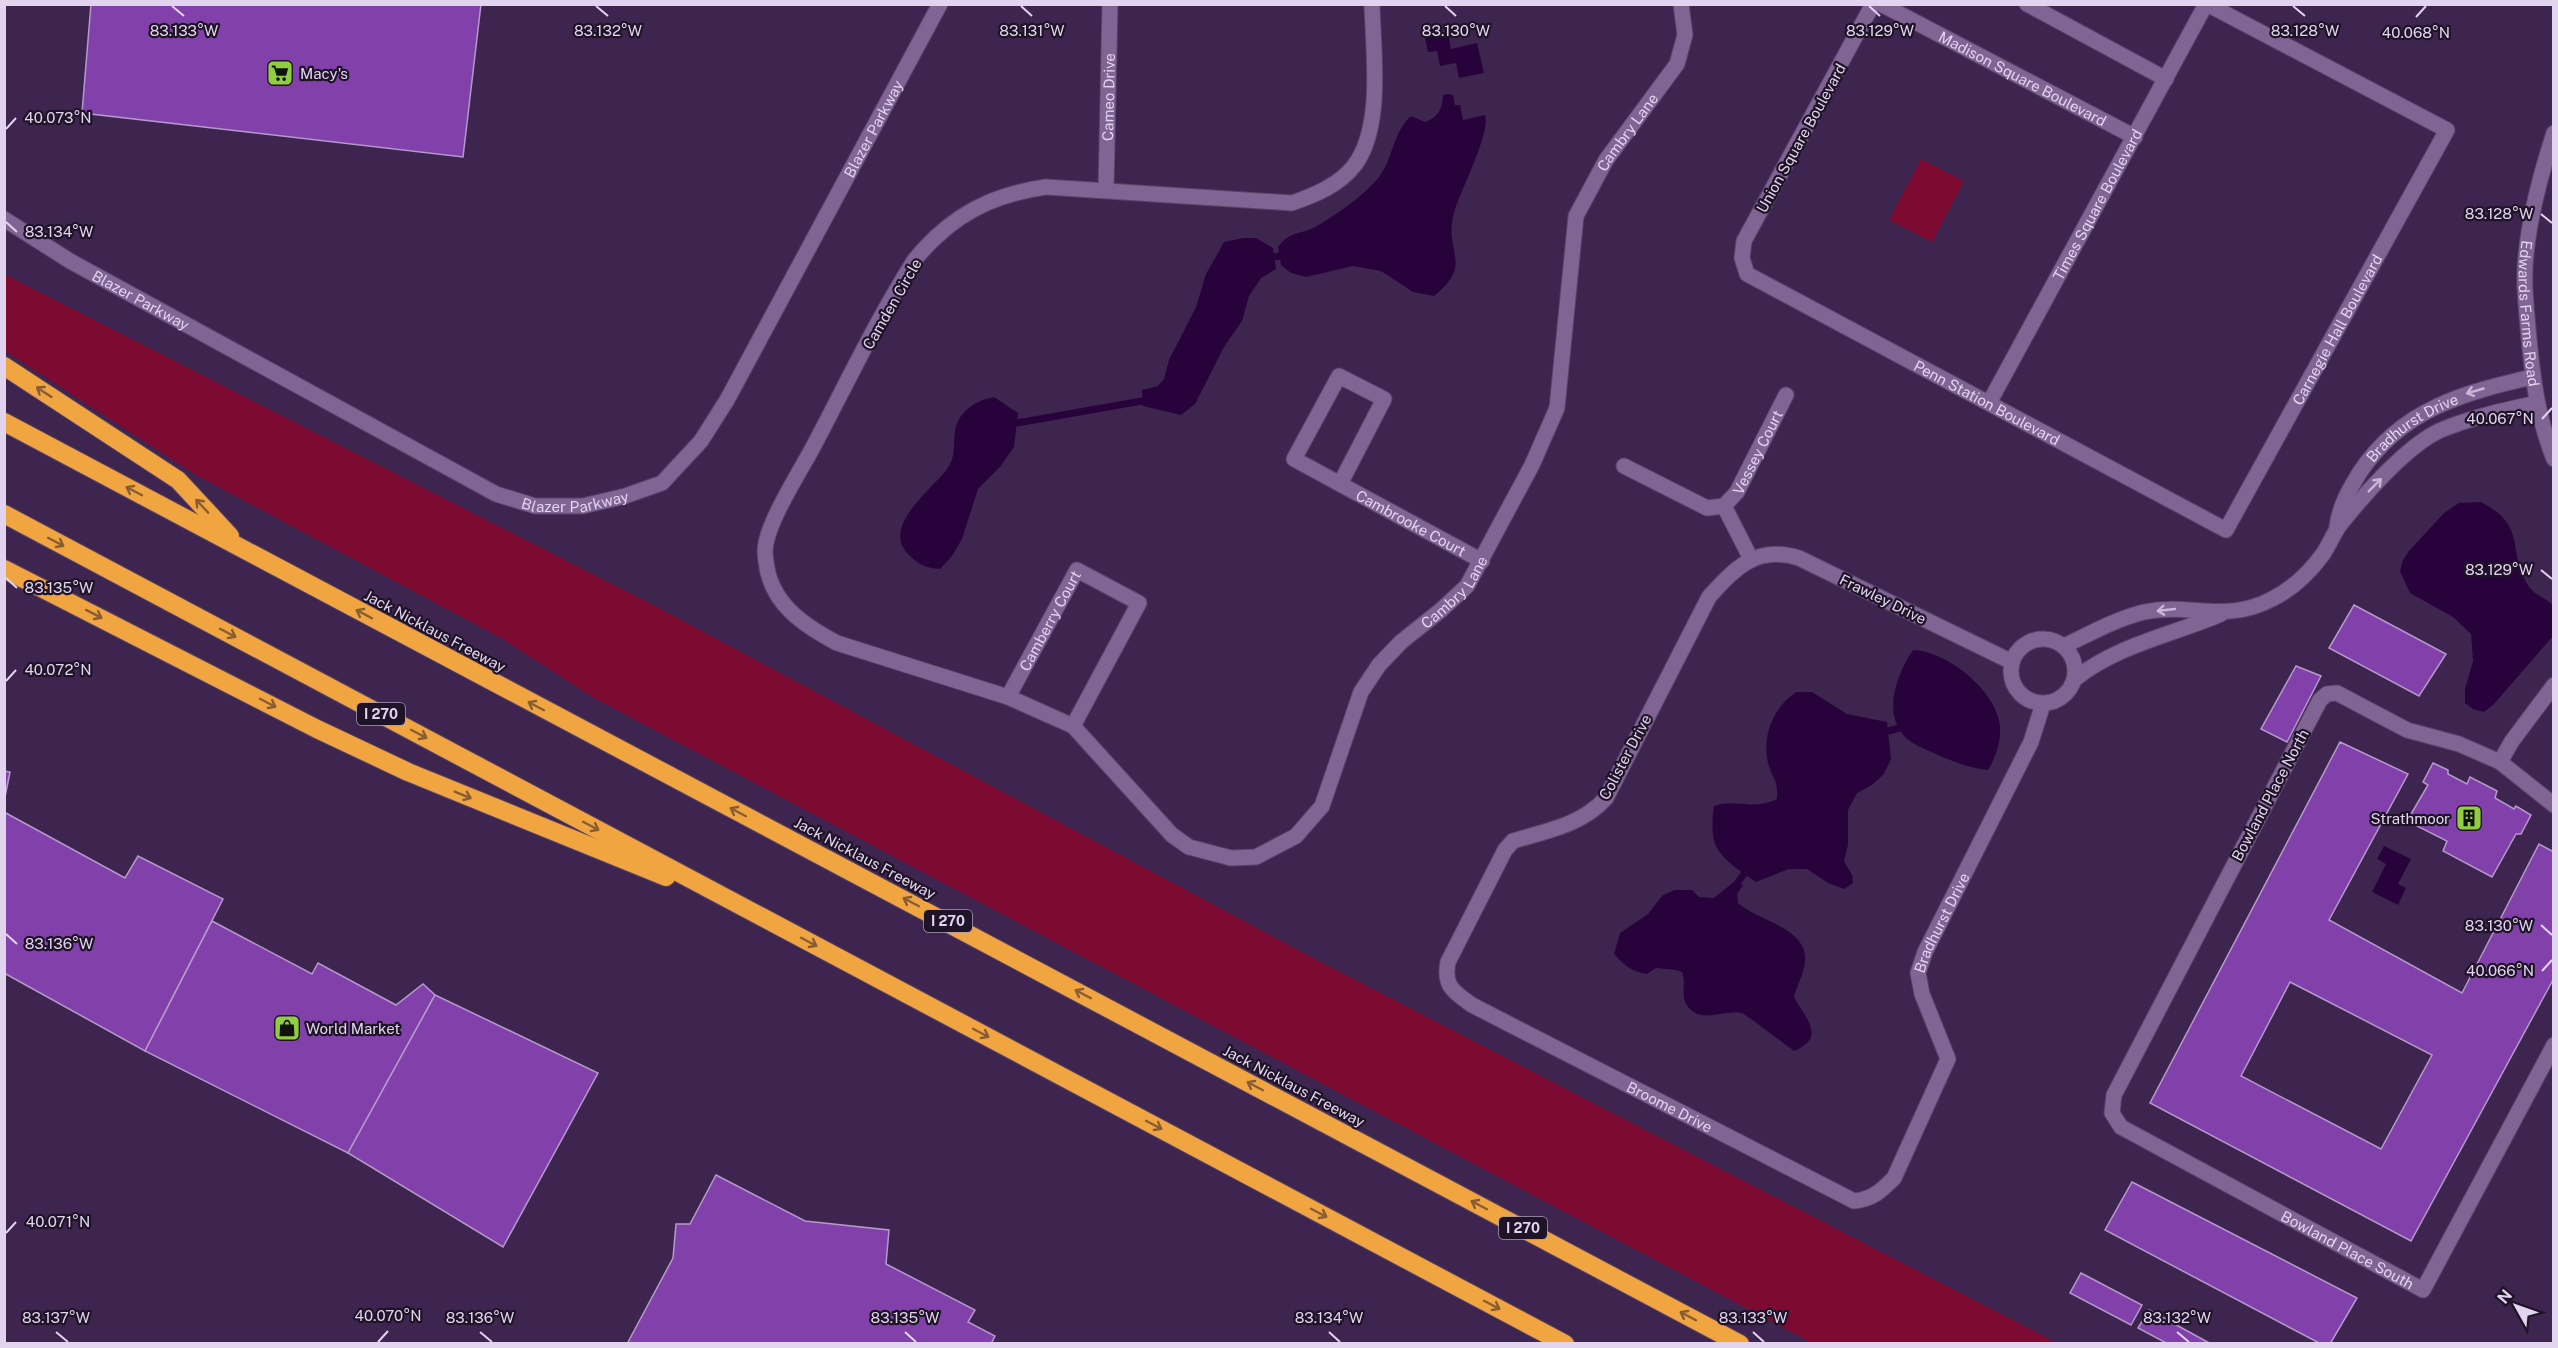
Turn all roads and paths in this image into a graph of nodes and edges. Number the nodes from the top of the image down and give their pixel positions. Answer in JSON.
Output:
{"nodes":[{"id":1,"x":940,"y":4,"type":"edge"},
{"id":2,"x":1110,"y":4,"type":"edge"},
{"id":3,"x":1372,"y":4,"type":"edge"},
{"id":4,"x":1682,"y":4,"type":"edge"},
{"id":5,"x":1873,"y":4,"type":"edge"},
{"id":6,"x":1881,"y":4,"type":"edge"},
{"id":7,"x":2027,"y":4,"type":"edge"},
{"id":8,"x":2206,"y":4,"type":"edge"},
{"id":9,"x":2166,"y":79,"type":"junction"},
{"id":10,"x":2553,"y":134,"type":"edge"},
{"id":11,"x":2134,"y":137,"type":"junction"},
{"id":12,"x":1106,"y":189,"type":"junction"},
{"id":13,"x":4,"y":219,"type":"edge"},
{"id":14,"x":1747,"y":274,"type":"joint"},
{"id":15,"x":4,"y":366,"type":"edge"},
{"id":16,"x":2532,"y":377,"type":"junction"},
{"id":17,"x":1786,"y":395,"type":"dead end"},
{"id":18,"x":1989,"y":403,"type":"junction"},
{"id":19,"x":2537,"y":403,"type":"junction"},
{"id":20,"x":4,"y":422,"type":"edge"},
{"id":21,"x":2553,"y":459,"type":"edge"},
{"id":22,"x":1624,"y":466,"type":"dead end"},
{"id":23,"x":1340,"y":484,"type":"junction"},
{"id":24,"x":1724,"y":506,"type":"junction"},
{"id":25,"x":4,"y":514,"type":"edge"},
{"id":26,"x":2337,"y":529,"type":"junction"},
{"id":27,"x":2226,"y":530,"type":"joint"},
{"id":28,"x":242,"y":548,"type":"junction"},
{"id":29,"x":1750,"y":560,"type":"junction"},
{"id":30,"x":1482,"y":561,"type":"junction"},
{"id":31,"x":4,"y":569,"type":"edge"},
{"id":32,"x":2224,"y":613,"type":"junction"},
{"id":33,"x":2064,"y":646,"type":"junction"},
{"id":34,"x":2012,"y":662,"type":"junction"},
{"id":35,"x":2075,"y":680,"type":"junction"},
{"id":36,"x":2553,"y":685,"type":"edge"},
{"id":37,"x":1008,"y":696,"type":"junction"},
{"id":38,"x":2043,"y":704,"type":"junction"},
{"id":39,"x":1073,"y":726,"type":"junction"},
{"id":40,"x":2500,"y":762,"type":"junction"},
{"id":41,"x":2553,"y":806,"type":"edge"},
{"id":42,"x":758,"y":914,"type":"junction"},
{"id":43,"x":1448,"y":984,"type":"joint"},
{"id":44,"x":2553,"y":1045,"type":"edge"},
{"id":45,"x":2121,"y":1127,"type":"joint"},
{"id":46,"x":1894,"y":1178,"type":"joint"},
{"id":47,"x":1565,"y":1344,"type":"edge"},
{"id":48,"x":1740,"y":1344,"type":"edge"}],
"edges":[{"from":1,"to":13,"type":"street","name":"Blazer Parkway"},
{"from":2,"to":12,"type":"street","name":"Cameo Drive"},
{"from":3,"to":12,"type":"street","name":"Camden Circle"},
{"from":4,"to":30,"type":"street","name":"Cambry Lane"},
{"from":5,"to":14,"type":"street","name":"Union Square Boulevard"},
{"from":6,"to":11,"type":"street","name":"Madison Square Boulevard"},
{"from":7,"to":9,"type":"street"},
{"from":8,"to":9,"type":"street","name":"Times Square Boulevard"},
{"from":8,"to":27,"type":"street","name":"Carnegie Hall Boulevard"},
{"from":9,"to":11,"type":"street","name":"Times Square Boulevard"},
{"from":10,"to":16,"type":"street","name":"Edwards Farms Road"},
{"from":11,"to":18,"type":"street","name":"Times Square Boulevard"},
{"from":12,"to":37,"type":"street","name":"Camden Circle"},
{"from":14,"to":18,"type":"street","name":"Penn Station Boulevard"},
{"from":28,"to":15,"type":"highway","one_way":true},
{"from":16,"to":19,"type":"street","name":"Edwards Farms Road"},
{"from":16,"to":26,"type":"street","name":"Bradhurst Drive","one_way":true},
{"from":17,"to":24,"type":"street","name":"Vessey Court"},
{"from":18,"to":27,"type":"street","name":"Penn Station Boulevard"},
{"from":19,"to":21,"type":"street","name":"Edwards Farms Road"},
{"from":26,"to":19,"type":"street","name":"Bradhurst Drive","one_way":true},
{"from":28,"to":20,"type":"highway","name":"Jack Nicklaus Freeway","number":"I 270","one_way":true},
{"from":22,"to":24,"type":"street","name":"Vessey Court"},
{"from":23,"to":23,"type":"street","name":"Cambrooke Court"},
{"from":23,"to":30,"type":"street","name":"Cambrooke Court"},
{"from":24,"to":29,"type":"street","name":"Vessey Court"},
{"from":25,"to":42,"type":"highway","number":"I 270","one_way":true},
{"from":26,"to":32,"type":"street","name":"Bradhurst Drive"},
{"from":48,"to":28,"type":"highway","name":"Jack Nicklaus Freeway","number":"I 270","one_way":true},
{"from":29,"to":34,"type":"street","name":"Frawley Drive"},
{"from":29,"to":43,"type":"street","name":"Colister Drive"},
{"from":30,"to":39,"type":"street","name":"Cambry Lane"},
{"from":31,"to":42,"type":"highway","one_way":true},
{"from":32,"to":33,"type":"street","name":"Bradhurst Drive","one_way":true},
{"from":32,"to":35,"type":"street","name":"Bradhurst Drive"},
{"from":33,"to":34,"type":"street"},
{"from":33,"to":35,"type":"street"},
{"from":34,"to":38,"type":"street"},
{"from":35,"to":38,"type":"street"},
{"from":36,"to":40,"type":"street"},
{"from":37,"to":39,"type":"street","name":"Cambry Lane"},
{"from":37,"to":39,"type":"street","name":"Camberry Court"},
{"from":38,"to":46,"type":"street","name":"Bradhurst Drive"},
{"from":40,"to":41,"type":"street","name":"Bowland Place North"},
{"from":40,"to":45,"type":"street","name":"Bowland Place North"},
{"from":42,"to":47,"type":"highway","number":"I 270","one_way":true},
{"from":43,"to":46,"type":"street","name":"Broome Drive"},
{"from":44,"to":45,"type":"street","name":"Bowland Place South"}]}
